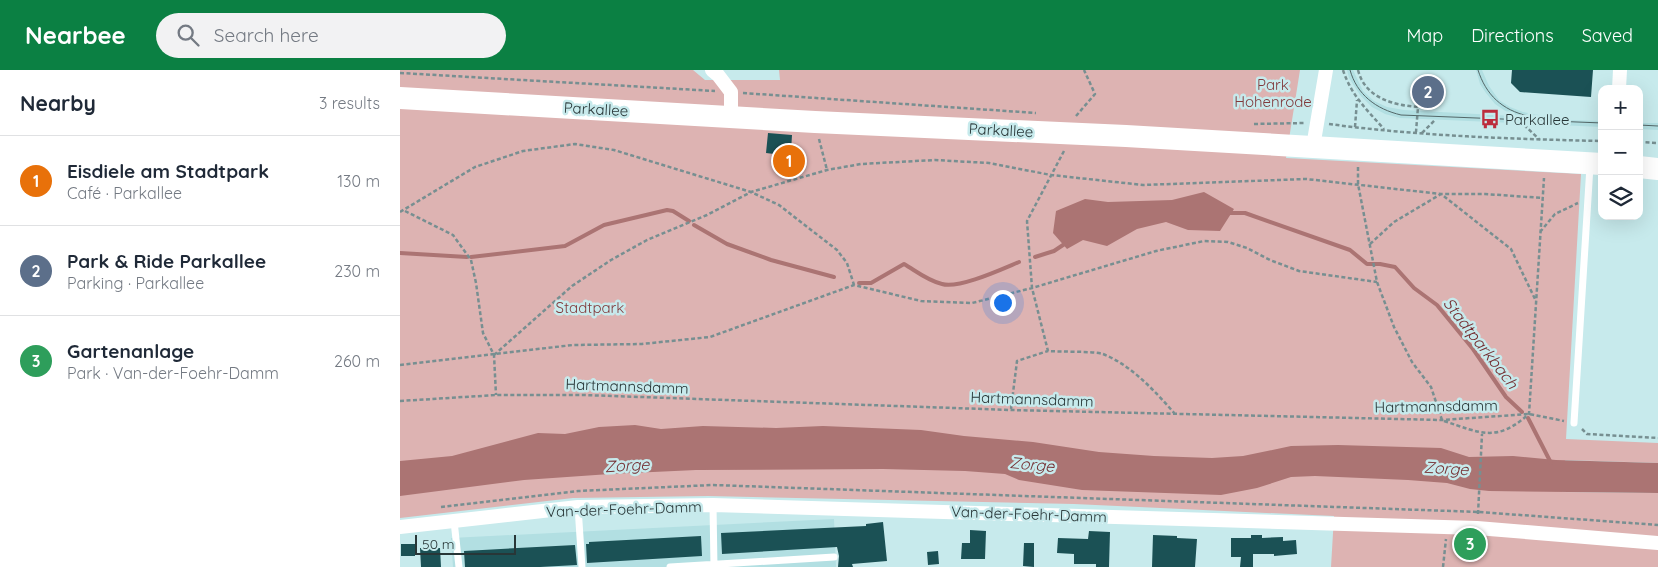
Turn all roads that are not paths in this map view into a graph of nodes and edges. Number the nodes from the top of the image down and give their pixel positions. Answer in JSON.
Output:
{"nodes":[{"id":1,"x":712,"y":70,"type":"edge"},
{"id":2,"x":1326,"y":70,"type":"edge"},
{"id":3,"x":1620,"y":70,"type":"edge"},
{"id":4,"x":1619,"y":85,"type":"edge"},
{"id":5,"x":400,"y":98,"type":"edge"},
{"id":6,"x":731,"y":117,"type":"junction"},
{"id":7,"x":1313,"y":147,"type":"junction"},
{"id":8,"x":1596,"y":164,"type":"edge"},
{"id":9,"x":1643,"y":167,"type":"edge"},
{"id":10,"x":1658,"y":169,"type":"edge"},
{"id":11,"x":1574,"y":423,"type":"road end"},
{"id":12,"x":713,"y":506,"type":"junction"},
{"id":13,"x":578,"y":507,"type":"junction"},
{"id":14,"x":454,"y":521,"type":"junction"},
{"id":15,"x":400,"y":527,"type":"edge"},
{"id":16,"x":1658,"y":543,"type":"edge"},
{"id":17,"x":834,"y":558,"type":"dead end"},
{"id":18,"x":714,"y":566,"type":"edge"},
{"id":19,"x":459,"y":567,"type":"edge"},
{"id":20,"x":582,"y":567,"type":"edge"},
{"id":21,"x":670,"y":567,"type":"edge"}],
"edges":[{"from":1,"to":6,"type":"street"},
{"from":2,"to":7,"type":"street"},
{"from":3,"to":4,"type":"street"},
{"from":5,"to":6,"type":"main road","name":"Parkallee"},
{"from":6,"to":7,"type":"main road","name":"Parkallee"},
{"from":7,"to":8,"type":"main road","name":"Parkallee"},
{"from":8,"to":11,"type":"lane"},
{"from":9,"to":10,"type":"main road"},
{"from":12,"to":13,"type":"street","name":"Van-der-Foehr-Damm"},
{"from":12,"to":16,"type":"street","name":"Van-der-Foehr-Damm"},
{"from":12,"to":18,"type":"lane"},
{"from":13,"to":14,"type":"street","name":"Van-der-Foehr-Damm"},
{"from":13,"to":20,"type":"lane"},
{"from":14,"to":15,"type":"street","name":"Van-der-Foehr-Damm"},
{"from":14,"to":19,"type":"lane"},
{"from":17,"to":18,"type":"lane"},
{"from":18,"to":21,"type":"lane"}]}
